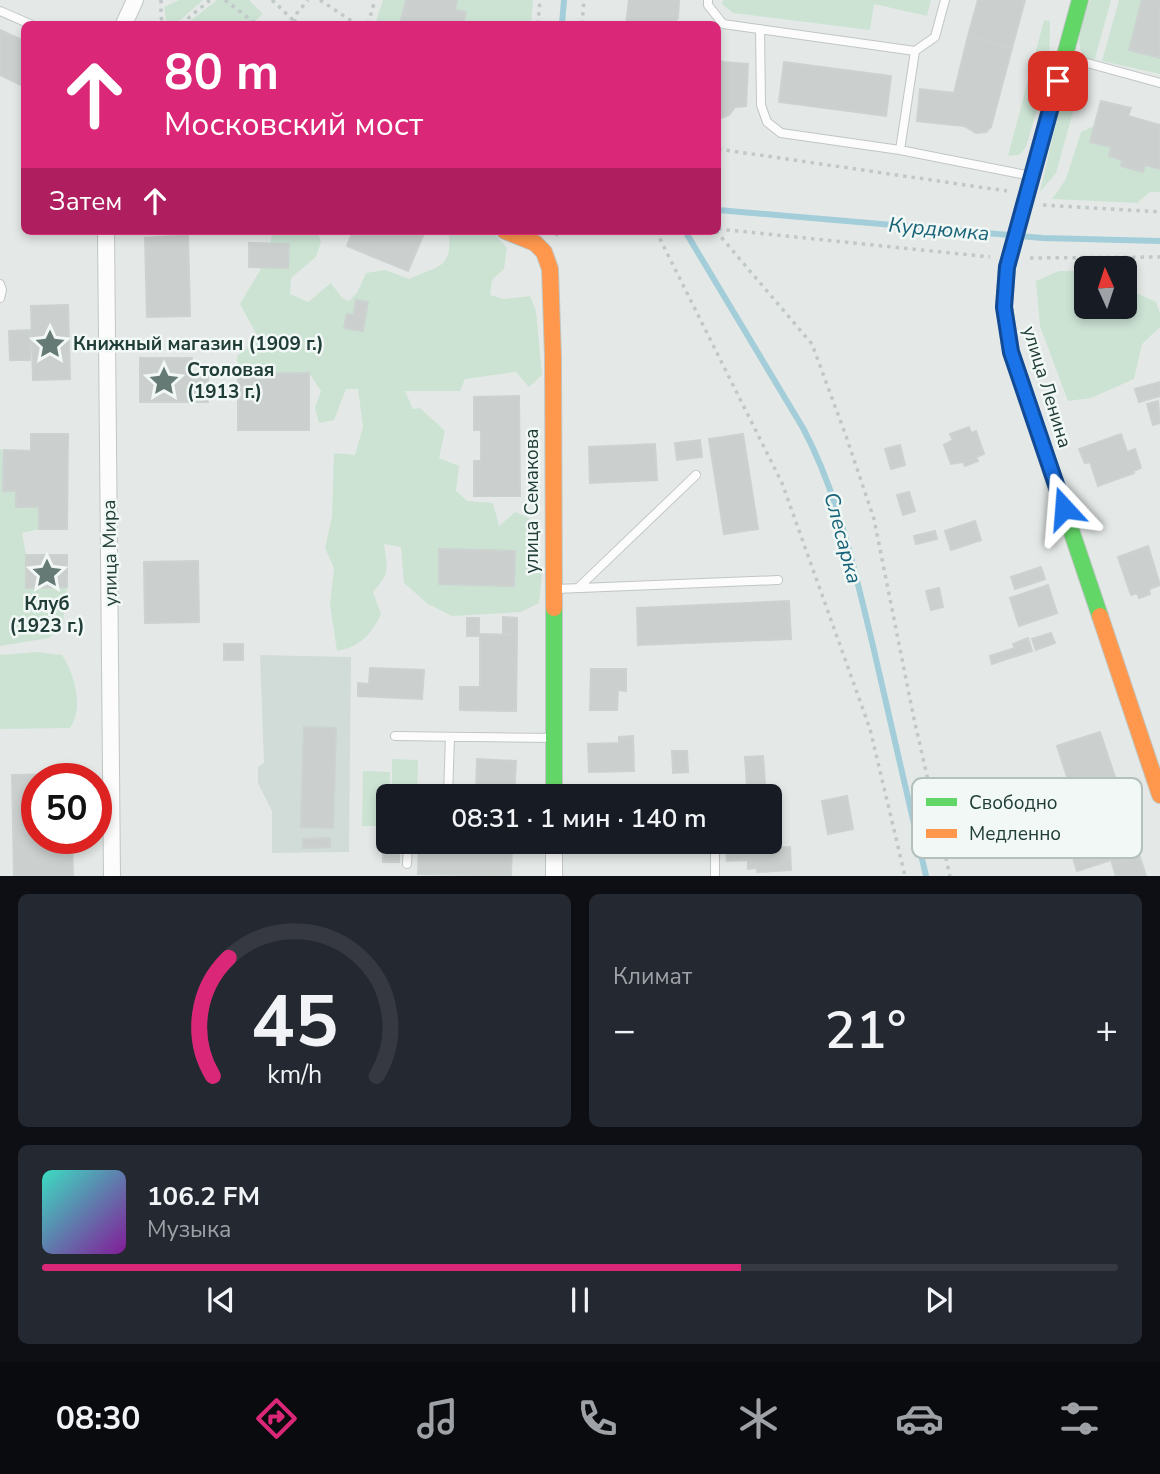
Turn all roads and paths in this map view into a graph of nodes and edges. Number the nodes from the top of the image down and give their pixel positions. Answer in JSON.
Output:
{"nodes":[{"id":1,"x":135,"y":0,"type":"edge"},
{"id":2,"x":161,"y":0,"type":"edge"},
{"id":3,"x":210,"y":0,"type":"edge"},
{"id":4,"x":225,"y":0,"type":"edge"},
{"id":5,"x":272,"y":0,"type":"edge"},
{"id":6,"x":307,"y":0,"type":"edge"},
{"id":7,"x":320,"y":0,"type":"edge"},
{"id":8,"x":375,"y":0,"type":"edge"},
{"id":9,"x":540,"y":0,"type":"edge"},
{"id":10,"x":584,"y":0,"type":"edge"},
{"id":11,"x":708,"y":0,"type":"edge"},
{"id":12,"x":945,"y":0,"type":"edge"},
{"id":13,"x":1080,"y":0,"type":"edge"},
{"id":14,"x":0,"y":11,"type":"edge"},
{"id":15,"x":292,"y":19,"type":"junction"},
{"id":16,"x":23,"y":21,"type":"edge"},
{"id":17,"x":125,"y":21,"type":"edge"},
{"id":18,"x":163,"y":21,"type":"edge"},
{"id":19,"x":185,"y":21,"type":"edge"},
{"id":20,"x":252,"y":21,"type":"edge"},
{"id":21,"x":295,"y":21,"type":"edge"},
{"id":22,"x":352,"y":21,"type":"edge"},
{"id":23,"x":369,"y":21,"type":"edge"},
{"id":24,"x":538,"y":21,"type":"edge"},
{"id":25,"x":582,"y":21,"type":"edge"},
{"id":26,"x":721,"y":21,"type":"edge"},
{"id":27,"x":721,"y":21,"type":"edge"},
{"id":28,"x":760,"y":29,"type":"junction"},
{"id":29,"x":915,"y":51,"type":"junction"},
{"id":30,"x":1064,"y":57,"type":"junction"},
{"id":31,"x":1160,"y":83,"type":"edge"},
{"id":32,"x":721,"y":149,"type":"edge"},
{"id":33,"x":900,"y":150,"type":"junction"},
{"id":34,"x":1031,"y":176,"type":"junction"},
{"id":35,"x":1026,"y":198,"type":"junction"},
{"id":36,"x":1160,"y":212,"type":"edge"},
{"id":37,"x":721,"y":230,"type":"edge"},
{"id":38,"x":106,"y":235,"type":"edge"},
{"id":39,"x":517,"y":235,"type":"edge"},
{"id":40,"x":658,"y":235,"type":"edge"},
{"id":41,"x":721,"y":235,"type":"edge"},
{"id":42,"x":992,"y":257,"type":"dead end"},
{"id":43,"x":1160,"y":257,"type":"edge"},
{"id":44,"x":1028,"y":258,"type":"dead end"},
{"id":45,"x":0,"y":284,"type":"edge"},
{"id":46,"x":0,"y":298,"type":"edge"},
{"id":47,"x":696,"y":475,"type":"dead end"},
{"id":48,"x":778,"y":580,"type":"dead end"},
{"id":49,"x":579,"y":588,"type":"junction"},
{"id":50,"x":553,"y":589,"type":"junction"},
{"id":51,"x":395,"y":736,"type":"dead end"},
{"id":52,"x":450,"y":737,"type":"junction"},
{"id":53,"x":554,"y":738,"type":"junction"},
{"id":54,"x":928,"y":778,"type":"edge"},
{"id":55,"x":448,"y":784,"type":"edge"},
{"id":56,"x":554,"y":784,"type":"edge"},
{"id":57,"x":1160,"y":795,"type":"edge"},
{"id":58,"x":407,"y":854,"type":"edge"},
{"id":59,"x":554,"y":854,"type":"edge"},
{"id":60,"x":715,"y":854,"type":"edge"},
{"id":61,"x":946,"y":858,"type":"edge"},
{"id":62,"x":407,"y":864,"type":"dead end"},
{"id":63,"x":112,"y":876,"type":"edge"},
{"id":64,"x":554,"y":876,"type":"edge"},
{"id":65,"x":715,"y":876,"type":"edge"},
{"id":66,"x":905,"y":876,"type":"edge"},
{"id":67,"x":950,"y":876,"type":"edge"}],
"edges":[{"from":1,"to":17,"type":"street"},
{"from":2,"to":18,"type":"path"},
{"from":3,"to":19,"type":"path"},
{"from":4,"to":20,"type":"path"},
{"from":5,"to":15,"type":"path"},
{"from":6,"to":15,"type":"path"},
{"from":7,"to":22,"type":"path"},
{"from":8,"to":23,"type":"path"},
{"from":9,"to":24,"type":"path"},
{"from":10,"to":25,"type":"path"},
{"from":11,"to":27,"type":"lane"},
{"from":12,"to":29,"type":"lane"},
{"from":13,"to":30,"type":"main road"},
{"from":14,"to":16,"type":"lane"},
{"from":15,"to":21,"type":"path"},
{"from":26,"to":28,"type":"lane"},
{"from":28,"to":29,"type":"lane"},
{"from":28,"to":33,"type":"lane"},
{"from":29,"to":33,"type":"lane"},
{"from":30,"to":31,"type":"lane"},
{"from":30,"to":34,"type":"main road"},
{"from":32,"to":35,"type":"path"},
{"from":33,"to":34,"type":"lane"},
{"from":34,"to":35,"type":"main road"},
{"from":35,"to":36,"type":"path"},
{"from":35,"to":57,"type":"main road","name":"улица Ленина"},
{"from":37,"to":42,"type":"path"},
{"from":38,"to":63,"type":"street","name":"улица Мира"},
{"from":39,"to":50,"type":"main road","name":"улица Семакова"},
{"from":40,"to":66,"type":"path"},
{"from":41,"to":54,"type":"path"},
{"from":43,"to":44,"type":"path"},
{"from":45,"to":46,"type":"lane"},
{"from":47,"to":49,"type":"lane"},
{"from":48,"to":49,"type":"lane"},
{"from":49,"to":50,"type":"lane"},
{"from":50,"to":53,"type":"main road","name":"улица Семакова"},
{"from":51,"to":52,"type":"lane"},
{"from":52,"to":53,"type":"lane"},
{"from":52,"to":55,"type":"lane"},
{"from":53,"to":56,"type":"main road","name":"улица Семакова"},
{"from":58,"to":62,"type":"lane"},
{"from":59,"to":64,"type":"street"},
{"from":60,"to":65,"type":"lane"},
{"from":61,"to":67,"type":"path"}]}
